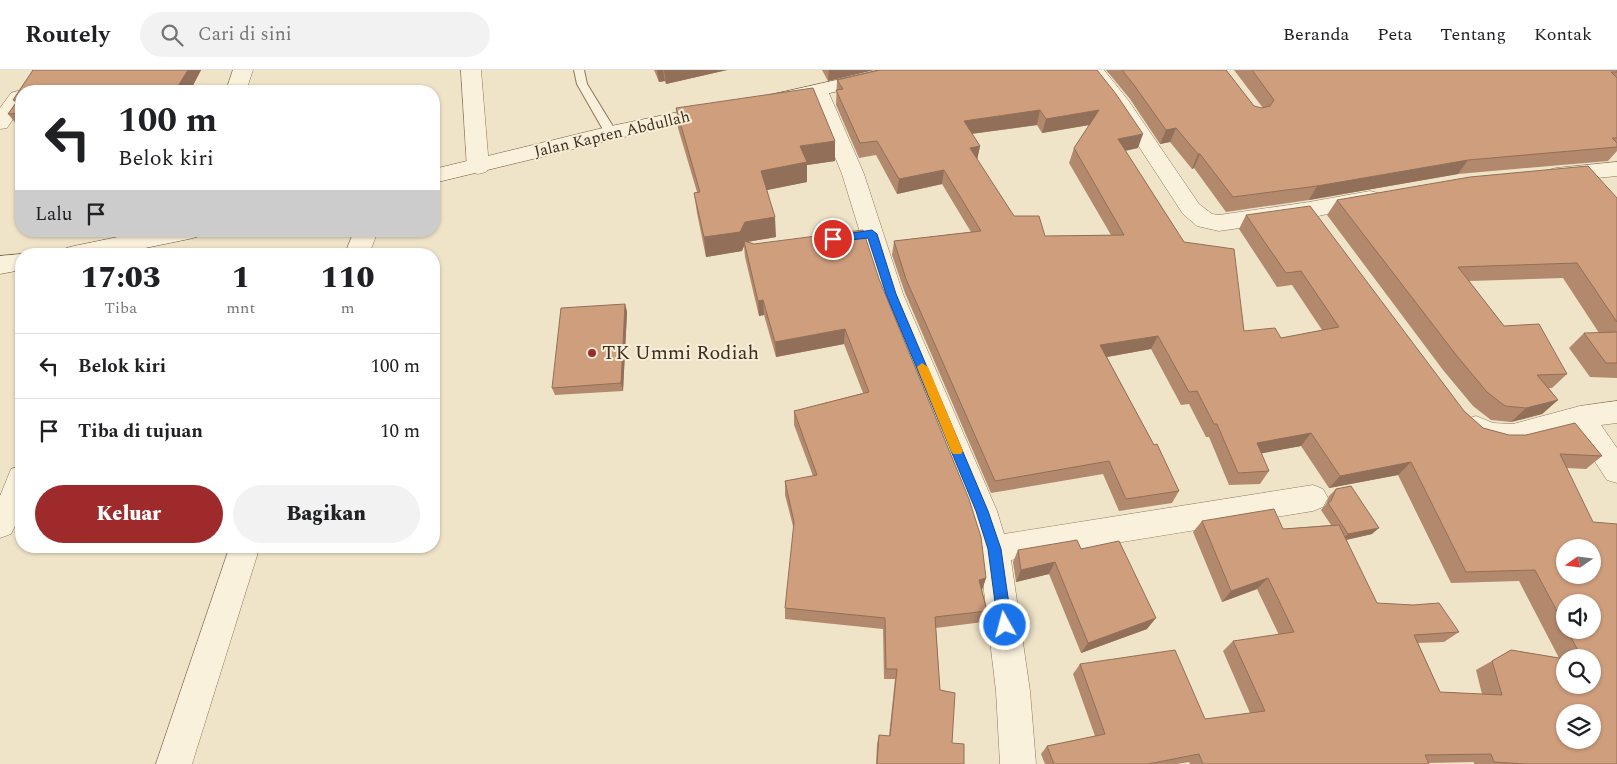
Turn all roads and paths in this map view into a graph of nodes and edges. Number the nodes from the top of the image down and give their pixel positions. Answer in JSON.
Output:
{"nodes":[{"id":1,"x":243,"y":70,"type":"edge"},
{"id":2,"x":471,"y":70,"type":"edge"},
{"id":3,"x":579,"y":70,"type":"edge"},
{"id":4,"x":907,"y":70,"type":"edge"},
{"id":5,"x":1094,"y":70,"type":"edge"},
{"id":6,"x":238,"y":85,"type":"edge"},
{"id":7,"x":818,"y":91,"type":"junction"},
{"id":8,"x":15,"y":102,"type":"edge"},
{"id":9,"x":755,"y":103,"type":"edge"},
{"id":10,"x":729,"y":108,"type":"edge"},
{"id":11,"x":0,"y":123,"type":"edge"},
{"id":12,"x":611,"y":133,"type":"junction"},
{"id":13,"x":478,"y":167,"type":"junction"},
{"id":14,"x":1617,"y":168,"type":"edge"},
{"id":15,"x":440,"y":175,"type":"edge"},
{"id":16,"x":1540,"y":177,"type":"edge"},
{"id":17,"x":1391,"y":195,"type":"edge"},
{"id":18,"x":1309,"y":210,"type":"junction"},
{"id":19,"x":1326,"y":233,"type":"edge"},
{"id":20,"x":159,"y":237,"type":"edge"},
{"id":21,"x":105,"y":248,"type":"edge"},
{"id":22,"x":15,"y":263,"type":"edge"},
{"id":23,"x":0,"y":265,"type":"edge"},
{"id":24,"x":1457,"y":408,"type":"edge"},
{"id":25,"x":1617,"y":412,"type":"edge"},
{"id":26,"x":1580,"y":417,"type":"junction"},
{"id":27,"x":1617,"y":471,"type":"edge"},
{"id":28,"x":15,"y":497,"type":"edge"},
{"id":29,"x":1313,"y":498,"type":"dead end"},
{"id":30,"x":0,"y":525,"type":"edge"},
{"id":31,"x":994,"y":549,"type":"junction"},
{"id":32,"x":243,"y":553,"type":"edge"},
{"id":33,"x":174,"y":764,"type":"edge"},
{"id":34,"x":1018,"y":764,"type":"edge"}],
"edges":[{"from":1,"to":6,"type":"street"},
{"from":2,"to":13,"type":"street"},
{"from":3,"to":12,"type":"lane"},
{"from":4,"to":7,"type":"street"},
{"from":5,"to":18,"type":"street"},
{"from":7,"to":9,"type":"street"},
{"from":7,"to":31,"type":"street"},
{"from":8,"to":11,"type":"street"},
{"from":10,"to":12,"type":"street","name":"Jalan Kapten Abdullah"},
{"from":12,"to":13,"type":"street","name":"Jalan Kapten Abdullah"},
{"from":13,"to":15,"type":"street","name":"Jalan Kapten Abdullah"},
{"from":14,"to":16,"type":"street"},
{"from":17,"to":18,"type":"street"},
{"from":18,"to":19,"type":"street"},
{"from":20,"to":21,"type":"street"},
{"from":22,"to":23,"type":"street"},
{"from":24,"to":26,"type":"street"},
{"from":25,"to":26,"type":"street"},
{"from":26,"to":27,"type":"street"},
{"from":28,"to":30,"type":"street"},
{"from":29,"to":31,"type":"street"},
{"from":31,"to":34,"type":"street"},
{"from":32,"to":33,"type":"street"}]}
